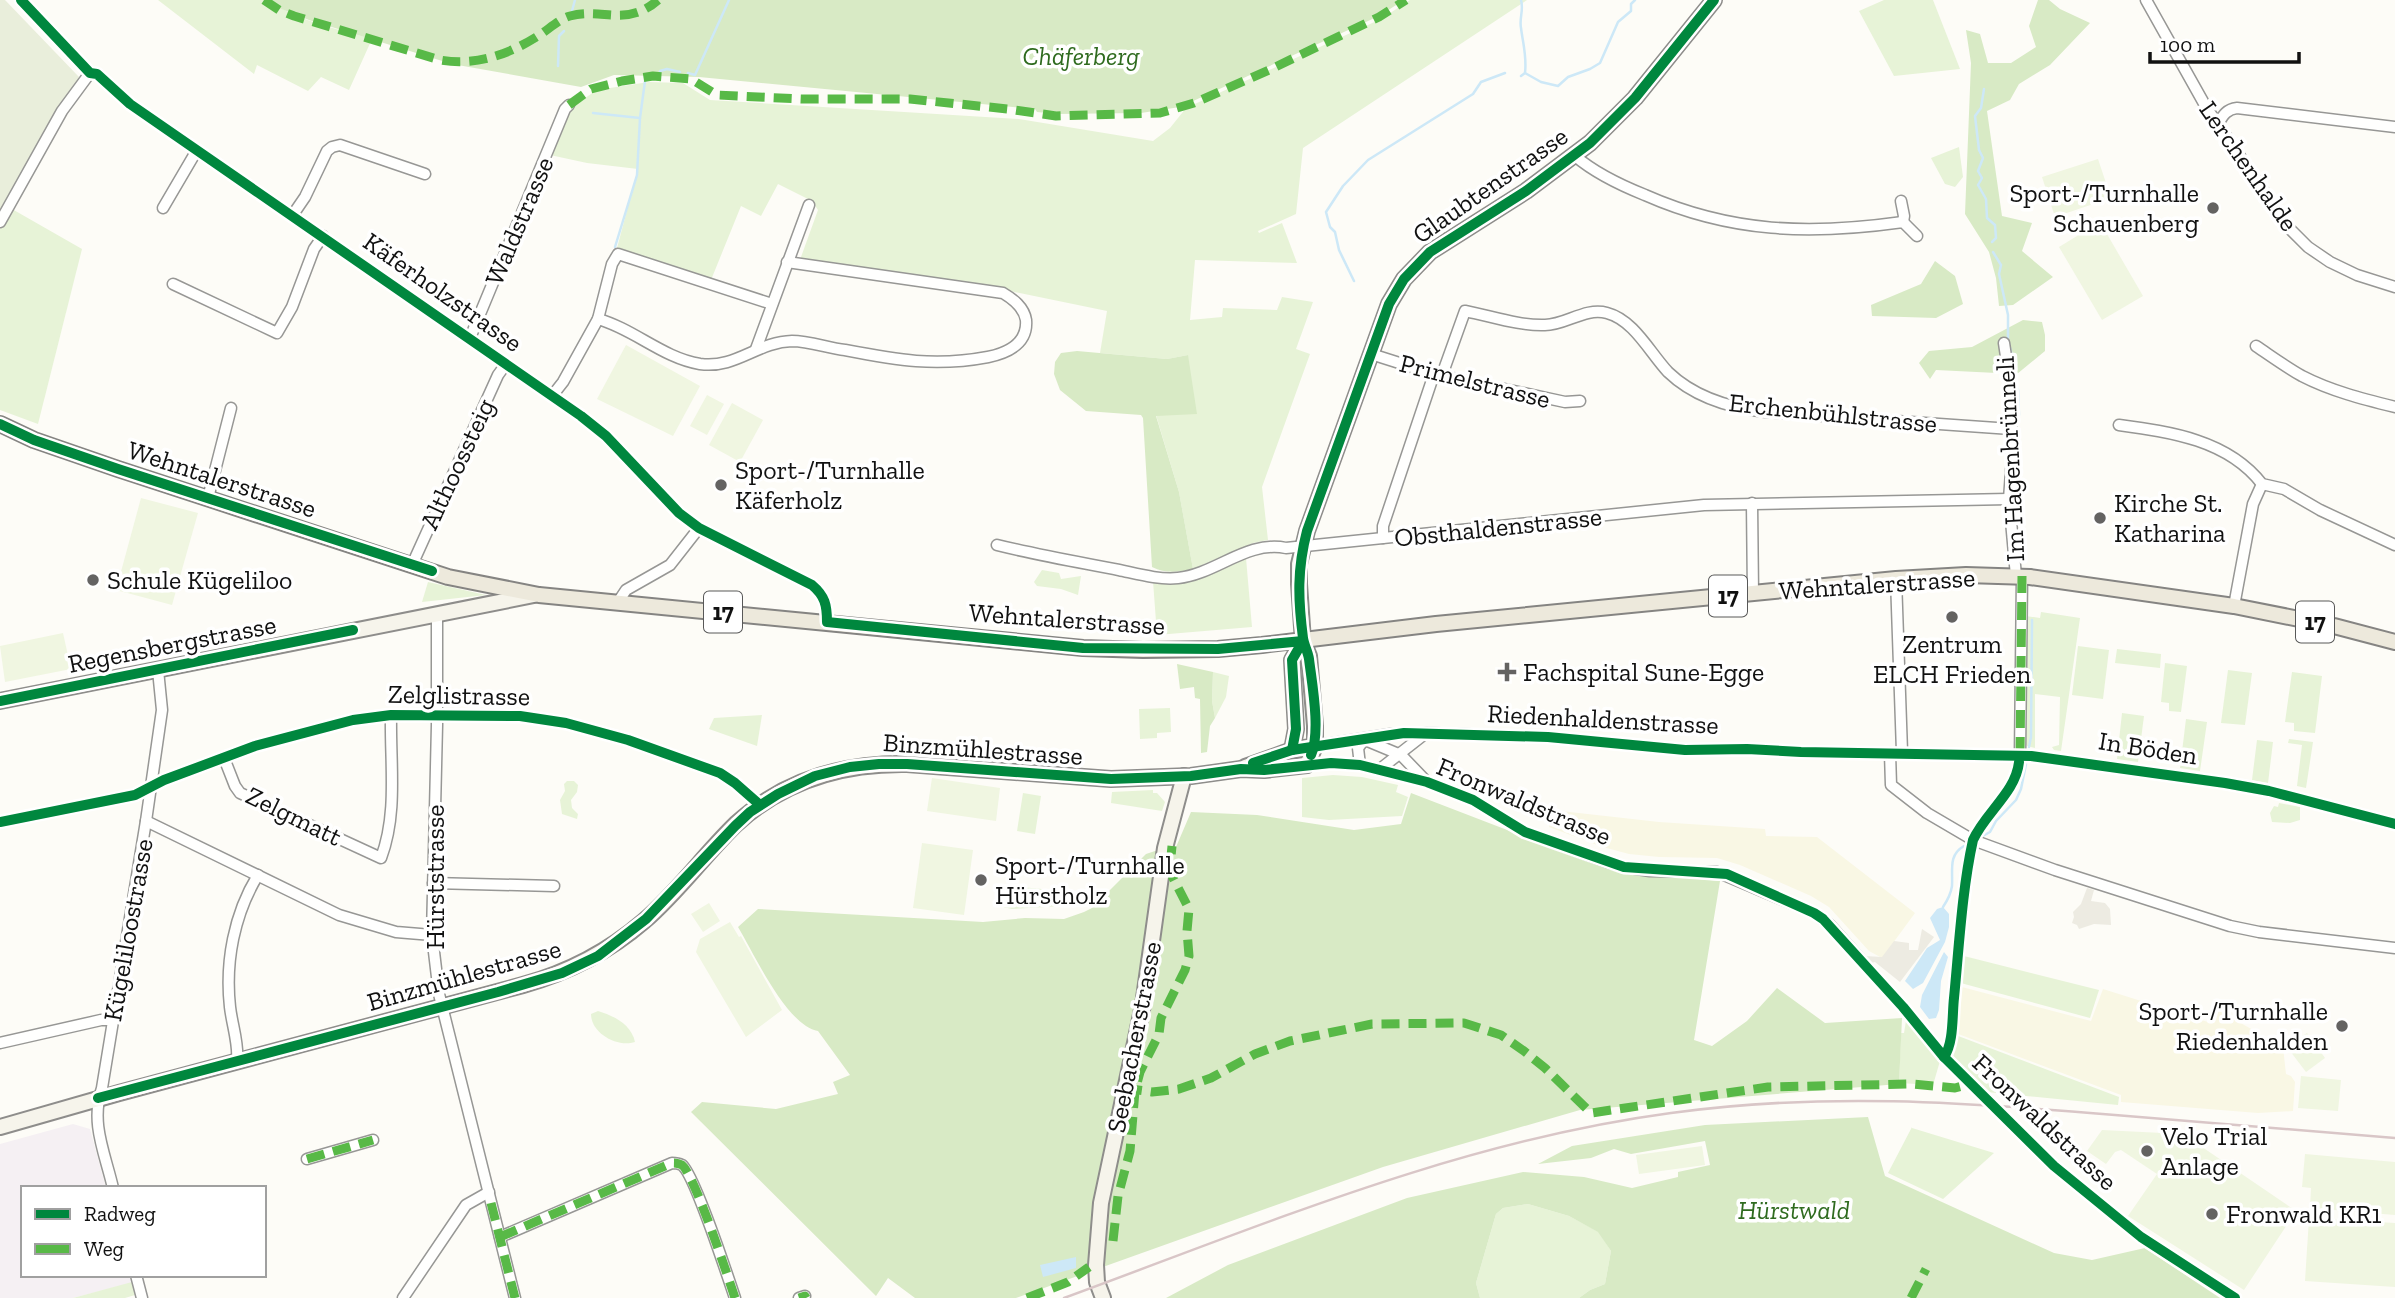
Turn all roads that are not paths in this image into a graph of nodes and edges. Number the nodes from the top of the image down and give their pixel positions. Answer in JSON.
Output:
{"nodes":[{"id":1,"x":21,"y":0,"type":"edge"},
{"id":2,"x":1714,"y":0,"type":"edge"},
{"id":3,"x":2146,"y":0,"type":"edge"},
{"id":4,"x":90,"y":73,"type":"junction"},
{"id":5,"x":569,"y":104,"type":"dead end"},
{"id":6,"x":2218,"y":124,"type":"junction"},
{"id":7,"x":2395,"y":127,"type":"edge"},
{"id":8,"x":197,"y":150,"type":"junction"},
{"id":9,"x":1575,"y":156,"type":"junction"},
{"id":10,"x":425,"y":174,"type":"dead end"},
{"id":11,"x":1901,"y":201,"type":"dead end"},
{"id":12,"x":809,"y":205,"type":"dead end"},
{"id":13,"x":163,"y":208,"type":"dead end"},
{"id":14,"x":292,"y":216,"type":"junction"},
{"id":15,"x":0,"y":222,"type":"edge"},
{"id":16,"x":1903,"y":222,"type":"junction"},
{"id":17,"x":323,"y":236,"type":"junction"},
{"id":18,"x":1917,"y":236,"type":"dead end"},
{"id":19,"x":787,"y":262,"type":"junction"},
{"id":20,"x":173,"y":284,"type":"dead end"},
{"id":21,"x":2395,"y":287,"type":"edge"},
{"id":22,"x":772,"y":304,"type":"junction"},
{"id":23,"x":598,"y":319,"type":"junction"},
{"id":24,"x":470,"y":338,"type":"junction"},
{"id":25,"x":2004,"y":343,"type":"dead end"},
{"id":26,"x":2256,"y":346,"type":"dead end"},
{"id":27,"x":756,"y":349,"type":"junction"},
{"id":28,"x":1371,"y":354,"type":"junction"},
{"id":29,"x":506,"y":364,"type":"junction"},
{"id":30,"x":1438,"y":374,"type":"junction"},
{"id":31,"x":552,"y":396,"type":"junction"},
{"id":32,"x":1580,"y":401,"type":"dead end"},
{"id":33,"x":2395,"y":407,"type":"edge"},
{"id":34,"x":231,"y":408,"type":"dead end"},
{"id":35,"x":0,"y":424,"type":"edge"},
{"id":36,"x":2119,"y":425,"type":"dead end"},
{"id":37,"x":2011,"y":429,"type":"junction"},
{"id":38,"x":2262,"y":484,"type":"junction"},
{"id":39,"x":208,"y":498,"type":"junction"},
{"id":40,"x":2009,"y":499,"type":"junction"},
{"id":41,"x":1752,"y":503,"type":"junction"},
{"id":42,"x":699,"y":528,"type":"junction"},
{"id":43,"x":1383,"y":538,"type":"junction"},
{"id":44,"x":997,"y":545,"type":"dead end"},
{"id":45,"x":2395,"y":545,"type":"edge"},
{"id":46,"x":1303,"y":546,"type":"junction"},
{"id":47,"x":412,"y":565,"type":"junction"},
{"id":48,"x":2019,"y":576,"type":"junction"},
{"id":49,"x":1896,"y":579,"type":"junction"},
{"id":50,"x":1752,"y":594,"type":"junction"},
{"id":51,"x":538,"y":595,"type":"junction"},
{"id":52,"x":618,"y":602,"type":"junction"},
{"id":53,"x":2234,"y":606,"type":"junction"},
{"id":54,"x":437,"y":614,"type":"junction"},
{"id":55,"x":827,"y":622,"type":"junction"},
{"id":56,"x":1303,"y":641,"type":"junction"},
{"id":57,"x":2395,"y":642,"type":"edge"},
{"id":58,"x":158,"y":670,"type":"junction"},
{"id":59,"x":0,"y":701,"type":"edge"},
{"id":60,"x":391,"y":715,"type":"junction"},
{"id":61,"x":437,"y":715,"type":"junction"},
{"id":62,"x":1426,"y":733,"type":"junction"},
{"id":63,"x":1364,"y":740,"type":"junction"},
{"id":64,"x":1315,"y":746,"type":"junction"},
{"id":65,"x":1292,"y":750,"type":"junction"},
{"id":66,"x":1889,"y":752,"type":"junction"},
{"id":67,"x":1902,"y":752,"type":"junction"},
{"id":68,"x":1401,"y":755,"type":"junction"},
{"id":69,"x":2020,"y":755,"type":"junction"},
{"id":70,"x":224,"y":758,"type":"junction"},
{"id":71,"x":1307,"y":765,"type":"junction"},
{"id":72,"x":1360,"y":765,"type":"junction"},
{"id":73,"x":1241,"y":769,"type":"junction"},
{"id":74,"x":1380,"y":769,"type":"junction"},
{"id":75,"x":1184,"y":776,"type":"junction"},
{"id":76,"x":1427,"y":782,"type":"junction"},
{"id":77,"x":149,"y":787,"type":"junction"},
{"id":78,"x":760,"y":805,"type":"junction"},
{"id":79,"x":146,"y":821,"type":"junction"},
{"id":80,"x":0,"y":822,"type":"edge"},
{"id":81,"x":2395,"y":824,"type":"edge"},
{"id":82,"x":258,"y":875,"type":"junction"},
{"id":83,"x":433,"y":883,"type":"junction"},
{"id":84,"x":554,"y":886,"type":"dead end"},
{"id":85,"x":432,"y":935,"type":"junction"},
{"id":86,"x":2395,"y":948,"type":"edge"},
{"id":87,"x":443,"y":1007,"type":"junction"},
{"id":88,"x":112,"y":1020,"type":"junction"},
{"id":89,"x":0,"y":1043,"type":"edge"},
{"id":90,"x":237,"y":1061,"type":"junction"},
{"id":91,"x":98,"y":1098,"type":"junction"},
{"id":92,"x":0,"y":1127,"type":"edge"},
{"id":93,"x":373,"y":1140,"type":"dead end"},
{"id":94,"x":307,"y":1159,"type":"dead end"},
{"id":95,"x":112,"y":1186,"type":"edge"},
{"id":96,"x":489,"y":1192,"type":"junction"},
{"id":97,"x":500,"y":1237,"type":"junction"},
{"id":98,"x":137,"y":1277,"type":"edge"},
{"id":99,"x":142,"y":1298,"type":"edge"},
{"id":100,"x":403,"y":1298,"type":"edge"},
{"id":101,"x":515,"y":1298,"type":"edge"},
{"id":102,"x":735,"y":1298,"type":"edge"},
{"id":103,"x":1103,"y":1298,"type":"edge"},
{"id":104,"x":2235,"y":1298,"type":"edge"}],
"edges":[{"from":1,"to":4,"type":"street","name":"Käferholzstrasse"},
{"from":2,"to":9,"type":"street","name":"Glaubtenstrasse"},
{"from":3,"to":6,"type":"street","name":"Lerchenhalde"},
{"from":4,"to":8,"type":"street","name":"Käferholzstrasse"},
{"from":4,"to":15,"type":"street"},
{"from":5,"to":24,"type":"street","name":"Waldstrasse"},
{"from":6,"to":7,"type":"street"},
{"from":6,"to":21,"type":"street","name":"Lerchenhalde"},
{"from":8,"to":13,"type":"street"},
{"from":8,"to":14,"type":"street","name":"Käferholzstrasse"},
{"from":9,"to":16,"type":"street"},
{"from":9,"to":28,"type":"street","name":"Glaubtenstrasse"},
{"from":10,"to":14,"type":"street"},
{"from":11,"to":16,"type":"street"},
{"from":12,"to":19,"type":"street"},
{"from":14,"to":17,"type":"street","name":"Käferholzstrasse"},
{"from":16,"to":18,"type":"street"},
{"from":17,"to":20,"type":"street"},
{"from":17,"to":24,"type":"street","name":"Käferholzstrasse"},
{"from":19,"to":22,"type":"street"},
{"from":19,"to":27,"type":"street"},
{"from":22,"to":23,"type":"street"},
{"from":22,"to":27,"type":"street"},
{"from":23,"to":27,"type":"street"},
{"from":23,"to":31,"type":"street"},
{"from":24,"to":29,"type":"street","name":"Käferholzstrasse"},
{"from":25,"to":37,"type":"street","name":"Im Hagenbrünneli"},
{"from":26,"to":33,"type":"street"},
{"from":28,"to":30,"type":"street","name":"Primelstrasse"},
{"from":28,"to":46,"type":"street","name":"Glaubtenstrasse"},
{"from":29,"to":31,"type":"street","name":"Käferholzstrasse"},
{"from":29,"to":47,"type":"street","name":"Althoossteig"},
{"from":30,"to":32,"type":"street","name":"Primelstrasse"},
{"from":30,"to":37,"type":"street","name":"Erchenbühlstrasse"},
{"from":30,"to":43,"type":"street"},
{"from":31,"to":42,"type":"street","name":"Käferholzstrasse"},
{"from":34,"to":39,"type":"street"},
{"from":35,"to":39,"type":"main road","name":"Wehntalerstrasse","number":"17"},
{"from":36,"to":38,"type":"street"},
{"from":37,"to":40,"type":"street","name":"Im Hagenbrünneli"},
{"from":38,"to":45,"type":"street"},
{"from":38,"to":53,"type":"street"},
{"from":39,"to":47,"type":"main road","name":"Wehntalerstrasse","number":"17"},
{"from":40,"to":41,"type":"street","name":"Obsthaldenstrasse"},
{"from":40,"to":48,"type":"street","name":"Im Hagenbrünneli"},
{"from":41,"to":43,"type":"street","name":"Obsthaldenstrasse"},
{"from":41,"to":50,"type":"street"},
{"from":42,"to":52,"type":"street"},
{"from":42,"to":55,"type":"street","name":"Käferholzstrasse"},
{"from":43,"to":46,"type":"street","name":"Obsthaldenstrasse"},
{"from":44,"to":46,"type":"street","name":"Obsthaldenstrasse"},
{"from":46,"to":56,"type":"street","name":"Glaubtenstrasse"},
{"from":47,"to":51,"type":"main road","name":"Wehntalerstrasse","number":"17"},
{"from":48,"to":49,"type":"main road","name":"Wehntalerstrasse","number":"17"},
{"from":48,"to":53,"type":"main road","name":"Wehntalerstrasse","number":"17"},
{"from":48,"to":69,"type":"street","name":"Im Hagenbrünneli"},
{"from":49,"to":50,"type":"main road","name":"Wehntalerstrasse","number":"17"},
{"from":49,"to":67,"type":"street"},
{"from":50,"to":56,"type":"main road","name":"Wehntalerstrasse","number":"17"},
{"from":51,"to":52,"type":"main road","name":"Wehntalerstrasse","number":"17"},
{"from":51,"to":54,"type":"street","name":"Regensbergstrasse"},
{"from":52,"to":55,"type":"main road","name":"Wehntalerstrasse","number":"17"},
{"from":53,"to":57,"type":"main road","name":"Wehntalerstrasse","number":"17"},
{"from":54,"to":58,"type":"street","name":"Regensbergstrasse"},
{"from":54,"to":61,"type":"street","name":"Hürststrasse"},
{"from":55,"to":56,"type":"main road","name":"Wehntalerstrasse","number":"17"},
{"from":56,"to":64,"type":"street"},
{"from":56,"to":65,"type":"street"},
{"from":58,"to":59,"type":"street","name":"Regensbergstrasse"},
{"from":58,"to":77,"type":"street","name":"Kügeliloostrasse"},
{"from":60,"to":61,"type":"street","name":"Zelglistrasse"},
{"from":60,"to":70,"type":"street","name":"Zelglistrasse"},
{"from":60,"to":70,"type":"street","name":"Zelgmatt"},
{"from":61,"to":78,"type":"street","name":"Zelglistrasse"},
{"from":61,"to":83,"type":"street","name":"Hürststrasse"},
{"from":62,"to":63,"type":"street","name":"Riedenhaldenstrasse"},
{"from":62,"to":66,"type":"street","name":"Riedenhaldenstrasse"},
{"from":62,"to":68,"type":"street"},
{"from":63,"to":64,"type":"street","name":"Riedenhaldenstrasse"},
{"from":63,"to":68,"type":"street","name":"Fronwaldstrasse"},
{"from":63,"to":72,"type":"street"},
{"from":64,"to":65,"type":"street","name":"Binzmühlestrasse"},
{"from":64,"to":71,"type":"street"},
{"from":65,"to":71,"type":"street"},
{"from":65,"to":73,"type":"street","name":"Binzmühlestrasse"},
{"from":66,"to":67,"type":"street","name":"In Böden"},
{"from":66,"to":86,"type":"street"},
{"from":67,"to":69,"type":"street","name":"In Böden"},
{"from":68,"to":74,"type":"street"},
{"from":68,"to":76,"type":"street","name":"Fronwaldstrasse"},
{"from":69,"to":81,"type":"street","name":"In Böden"},
{"from":70,"to":77,"type":"street","name":"Zelglistrasse"},
{"from":71,"to":72,"type":"street","name":"Fronwaldstrasse"},
{"from":71,"to":73,"type":"street","name":"Binzmühlestrasse"},
{"from":72,"to":74,"type":"street","name":"Fronwaldstrasse"},
{"from":73,"to":75,"type":"street","name":"Binzmühlestrasse"},
{"from":74,"to":76,"type":"street","name":"Fronwaldstrasse"},
{"from":75,"to":78,"type":"street","name":"Binzmühlestrasse"},
{"from":75,"to":103,"type":"street","name":"Seebacherstrasse"},
{"from":76,"to":104,"type":"street","name":"Fronwaldstrasse"},
{"from":77,"to":79,"type":"street","name":"Kügeliloostrasse"},
{"from":77,"to":80,"type":"street","name":"Zelglistrasse"},
{"from":78,"to":87,"type":"street","name":"Binzmühlestrasse"},
{"from":79,"to":82,"type":"street"},
{"from":79,"to":88,"type":"street","name":"Kügeliloostrasse"},
{"from":82,"to":85,"type":"street"},
{"from":82,"to":90,"type":"street"},
{"from":83,"to":84,"type":"street"},
{"from":83,"to":85,"type":"street","name":"Hürststrasse"},
{"from":85,"to":87,"type":"street","name":"Hürststrasse"},
{"from":87,"to":90,"type":"street","name":"Binzmühlestrasse"},
{"from":87,"to":96,"type":"street","name":"Hürststrasse"},
{"from":88,"to":89,"type":"street"},
{"from":88,"to":91,"type":"street","name":"Kügeliloostrasse"},
{"from":90,"to":91,"type":"street","name":"Binzmühlestrasse"},
{"from":91,"to":92,"type":"street","name":"Binzmühlestrasse"},
{"from":91,"to":95,"type":"street","name":"Kügeliloostrasse"},
{"from":93,"to":94,"type":"street"},
{"from":96,"to":97,"type":"street","name":"Hürststrasse"},
{"from":96,"to":100,"type":"street"},
{"from":97,"to":101,"type":"street","name":"Hürststrasse"},
{"from":97,"to":102,"type":"street"},
{"from":98,"to":99,"type":"street"}]}
